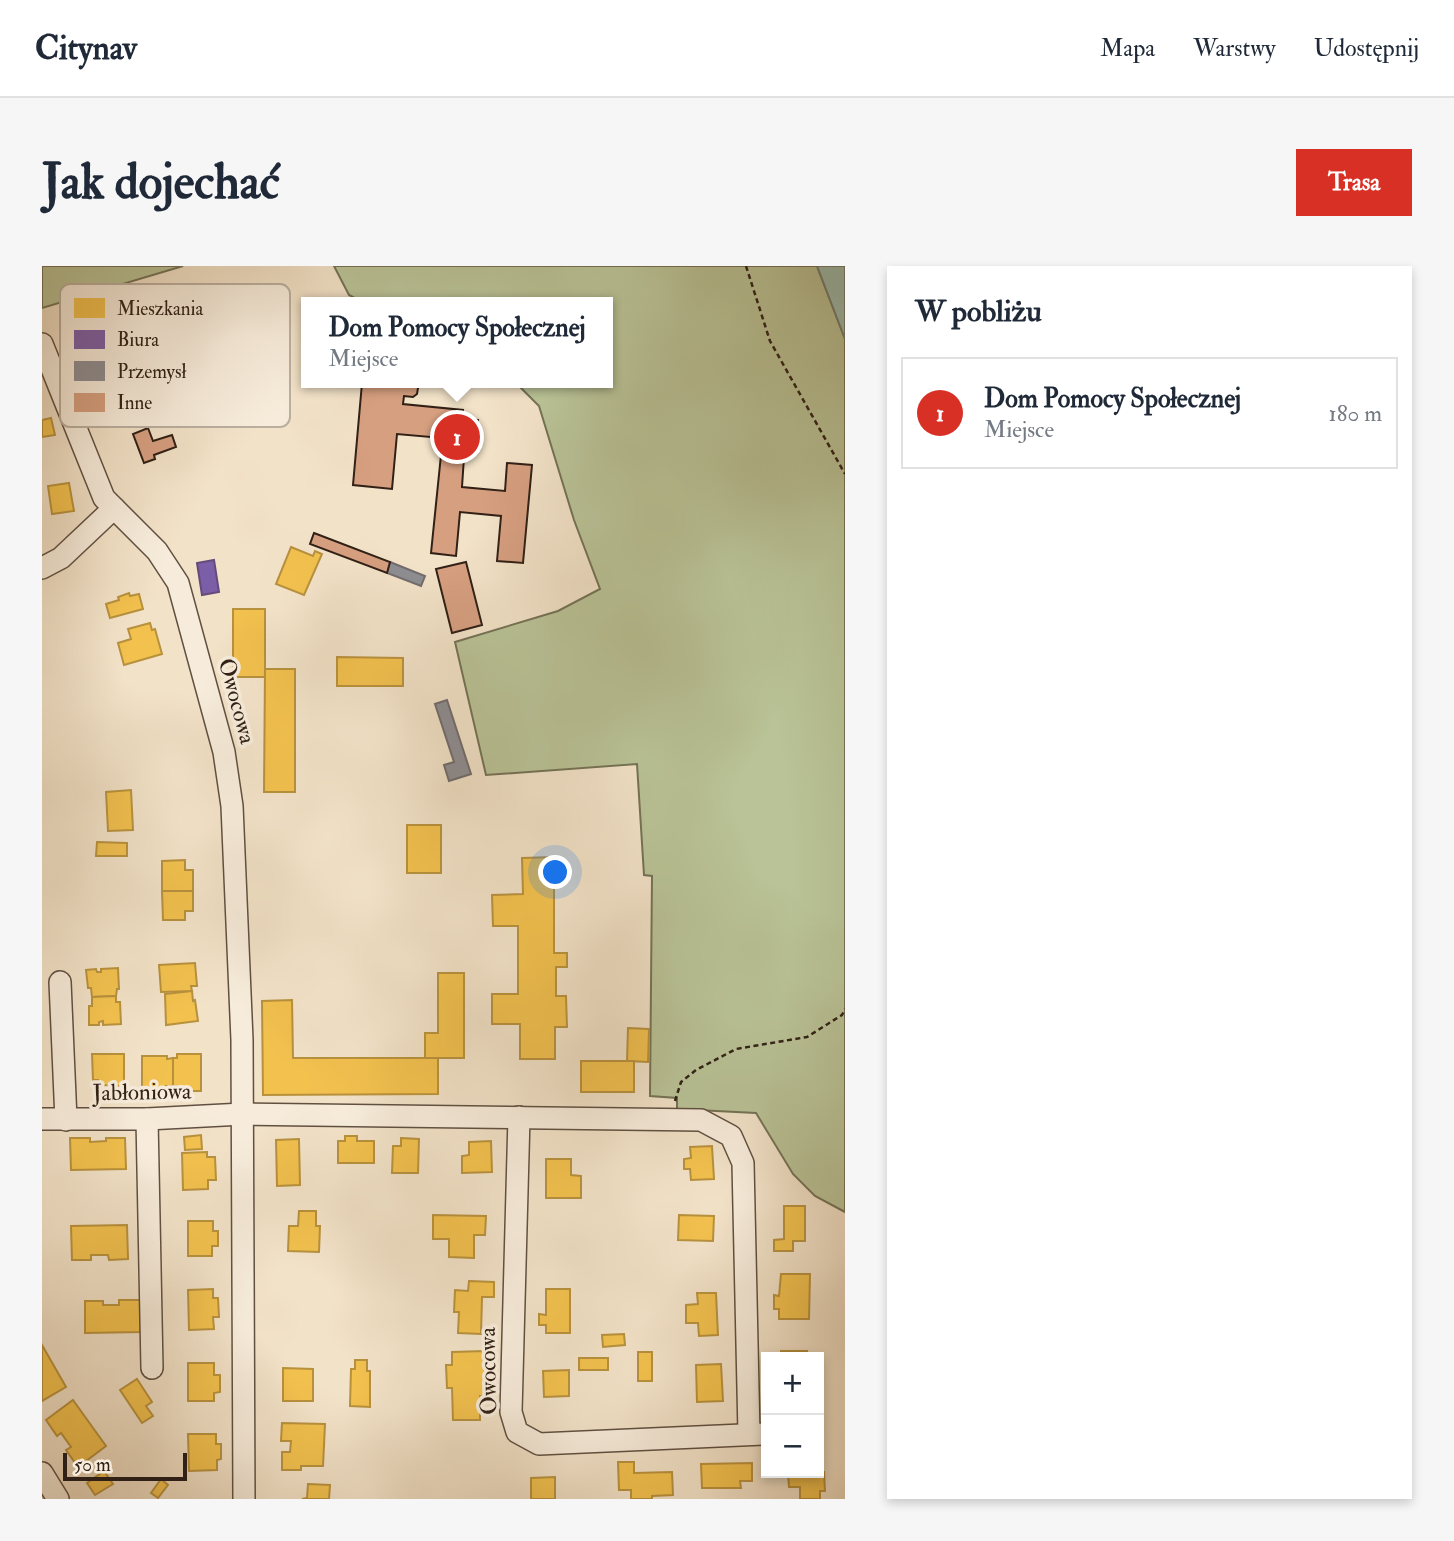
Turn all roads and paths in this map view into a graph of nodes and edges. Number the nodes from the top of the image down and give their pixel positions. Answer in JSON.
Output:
{"nodes":[{"id":1,"x":746,"y":266,"type":"edge"},
{"id":2,"x":42,"y":344,"type":"edge"},
{"id":3,"x":60,"y":389,"type":"edge"},
{"id":4,"x":75,"y":427,"type":"edge"},
{"id":5,"x":845,"y":474,"type":"edge"},
{"id":6,"x":114,"y":508,"type":"junction"},
{"id":7,"x":42,"y":568,"type":"edge"},
{"id":8,"x":60,"y":982,"type":"dead end"},
{"id":9,"x":845,"y":1010,"type":"edge"},
{"id":10,"x":243,"y":1114,"type":"junction"},
{"id":11,"x":519,"y":1117,"type":"junction"},
{"id":12,"x":42,"y":1119,"type":"edge"},
{"id":13,"x":147,"y":1119,"type":"junction"},
{"id":14,"x":670,"y":1119,"type":"junction"},
{"id":15,"x":66,"y":1120,"type":"junction"},
{"id":16,"x":152,"y":1368,"type":"dead end"},
{"id":17,"x":757,"y":1434,"type":"edge"},
{"id":18,"x":42,"y":1473,"type":"edge"},
{"id":19,"x":58,"y":1499,"type":"edge"},
{"id":20,"x":244,"y":1499,"type":"edge"}],
"edges":[{"from":1,"to":5,"type":"path"},
{"from":2,"to":3,"type":"street","name":"Owocowa"},
{"from":4,"to":6,"type":"street","name":"Owocowa"},
{"from":6,"to":7,"type":"street"},
{"from":6,"to":10,"type":"street","name":"Owocowa"},
{"from":8,"to":15,"type":"street"},
{"from":9,"to":14,"type":"path"},
{"from":10,"to":11,"type":"street","name":"Owocowa"},
{"from":10,"to":13,"type":"street","name":"Jabłoniowa"},
{"from":10,"to":20,"type":"street","name":"Owocowa"},
{"from":11,"to":14,"type":"street","name":"Owocowa"},
{"from":11,"to":17,"type":"street","name":"Owocowa"},
{"from":12,"to":15,"type":"street","name":"Jabłoniowa"},
{"from":13,"to":15,"type":"street","name":"Jabłoniowa"},
{"from":13,"to":16,"type":"street"},
{"from":14,"to":17,"type":"street","name":"Owocowa"},
{"from":18,"to":19,"type":"street"}]}
